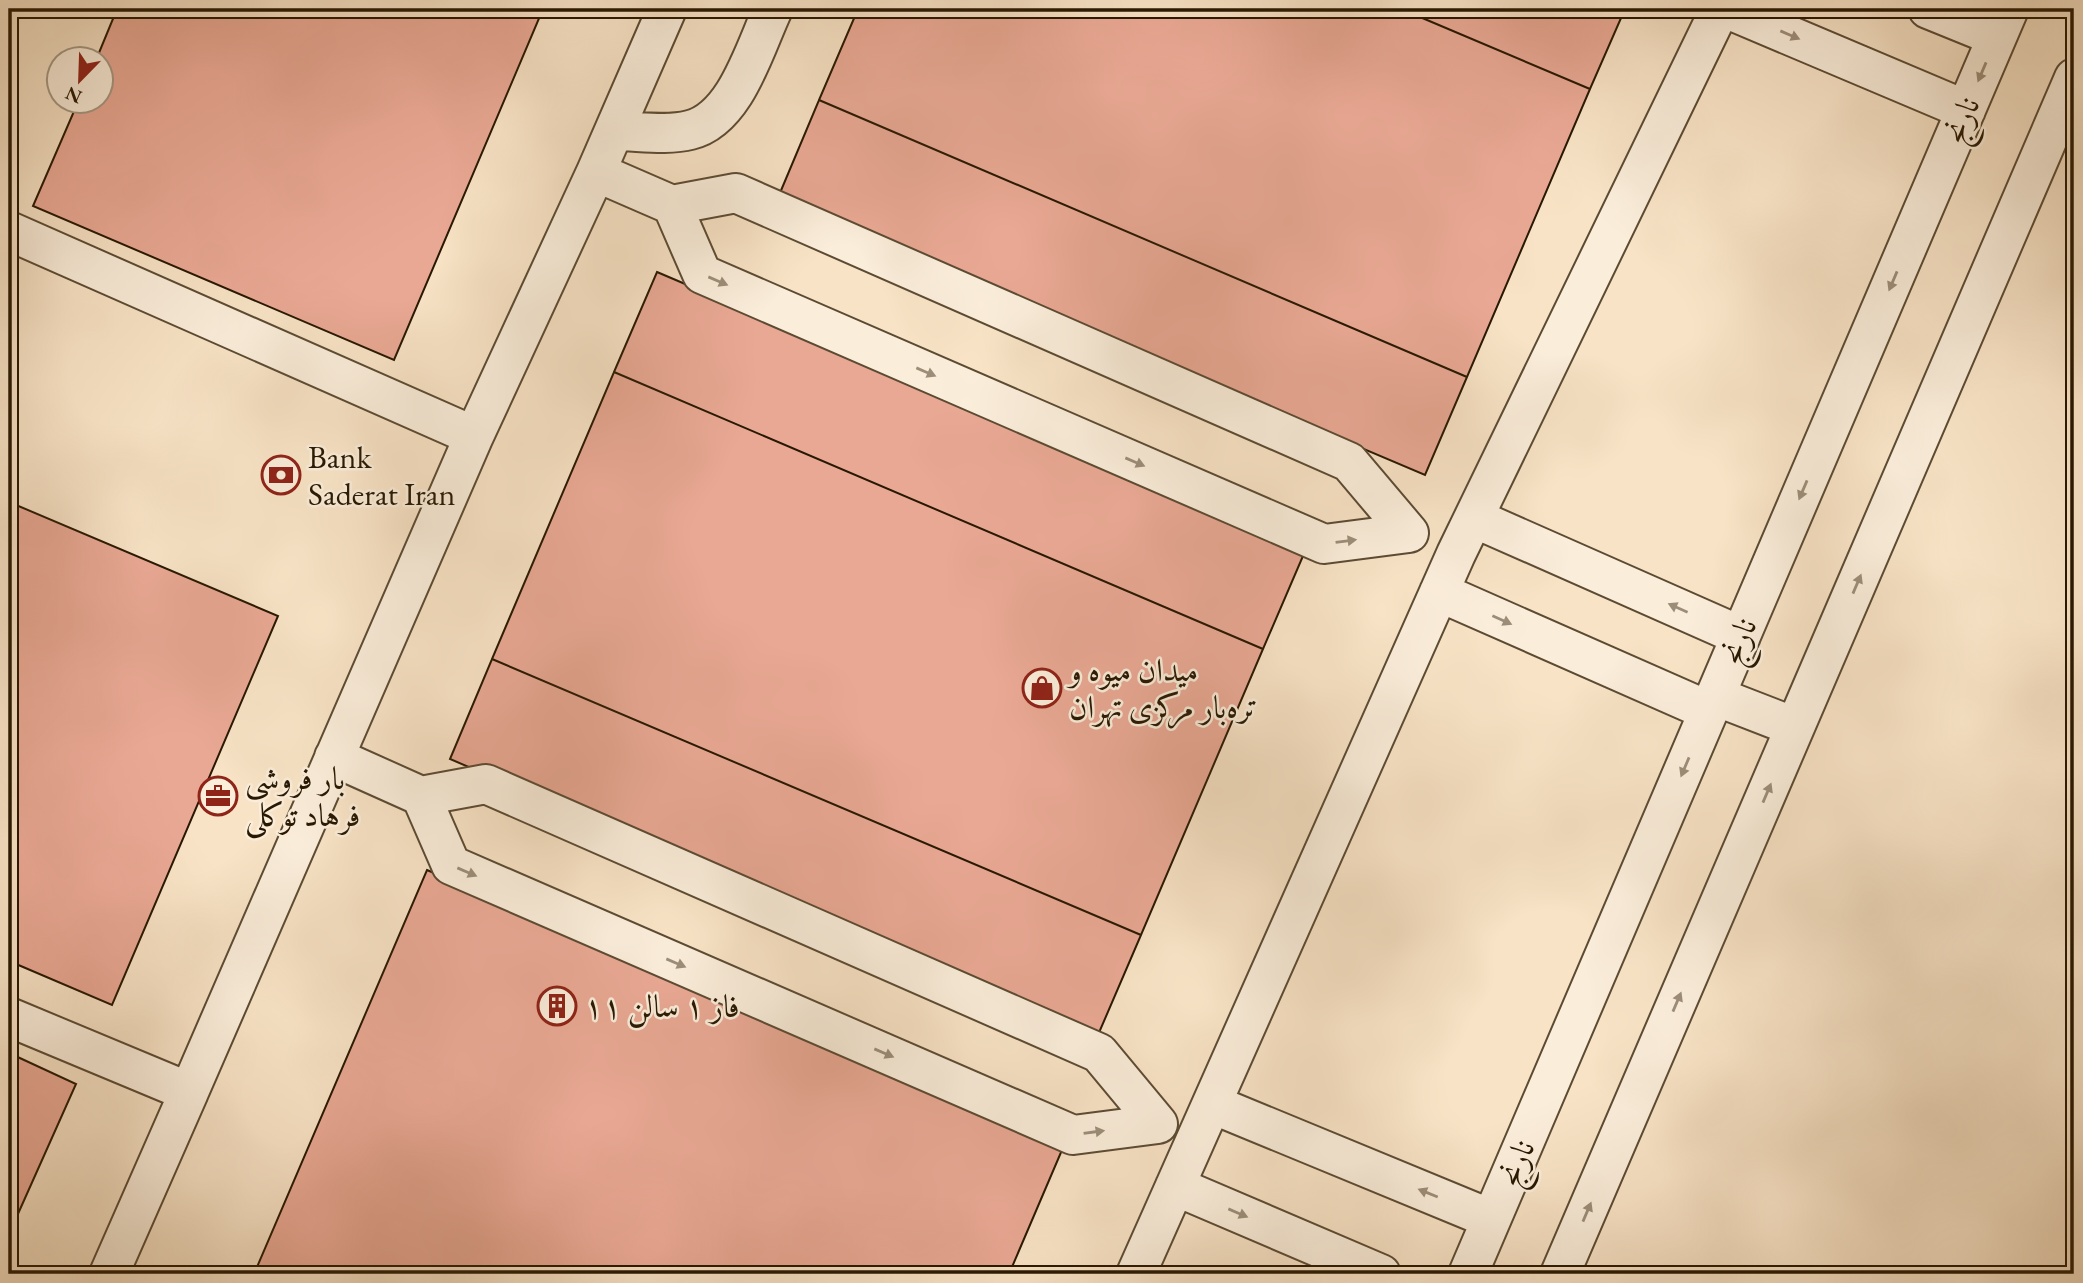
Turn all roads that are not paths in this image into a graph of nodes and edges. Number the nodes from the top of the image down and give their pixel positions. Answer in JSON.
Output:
{"nodes":[{"id":1,"x":667,"y":9,"type":"edge"},
{"id":2,"x":773,"y":9,"type":"edge"},
{"id":3,"x":1720,"y":9,"type":"edge"},
{"id":4,"x":1727,"y":9,"type":"edge"},
{"id":5,"x":1928,"y":9,"type":"edge"},
{"id":6,"x":2003,"y":23,"type":"edge"},
{"id":7,"x":2074,"y":78,"type":"edge"},
{"id":8,"x":1966,"y":110,"type":"junction"},
{"id":9,"x":614,"y":131,"type":"junction"},
{"id":10,"x":596,"y":172,"type":"junction"},
{"id":11,"x":672,"y":205,"type":"junction"},
{"id":12,"x":9,"y":231,"type":"edge"},
{"id":13,"x":474,"y":436,"type":"junction"},
{"id":14,"x":1474,"y":518,"type":"junction"},
{"id":15,"x":1409,"y":533,"type":"junction"},
{"id":16,"x":1456,"y":554,"type":"junction"},
{"id":17,"x":1439,"y":592,"type":"junction"},
{"id":18,"x":1741,"y":636,"type":"junction"},
{"id":19,"x":1712,"y":703,"type":"junction"},
{"id":20,"x":1795,"y":727,"type":"junction"},
{"id":21,"x":334,"y":757,"type":"junction"},
{"id":22,"x":421,"y":796,"type":"junction"},
{"id":23,"x":9,"y":1017,"type":"edge"},
{"id":24,"x":189,"y":1093,"type":"junction"},
{"id":25,"x":1212,"y":1104,"type":"junction"},
{"id":26,"x":1158,"y":1124,"type":"junction"},
{"id":27,"x":1196,"y":1141,"type":"junction"},
{"id":28,"x":1175,"y":1186,"type":"junction"},
{"id":29,"x":1492,"y":1219,"type":"junction"},
{"id":30,"x":109,"y":1274,"type":"edge"},
{"id":31,"x":1136,"y":1274,"type":"edge"},
{"id":32,"x":1381,"y":1274,"type":"edge"},
{"id":33,"x":1468,"y":1274,"type":"edge"},
{"id":34,"x":1560,"y":1274,"type":"edge"}],
"edges":[{"from":1,"to":9,"type":"lane"},
{"from":2,"to":9,"type":"lane"},
{"from":3,"to":14,"type":"lane"},
{"from":4,"to":8,"type":"lane","one_way":true},
{"from":5,"to":6,"type":"lane"},
{"from":6,"to":8,"type":"lane","name":"نارنج","one_way":true},
{"from":20,"to":7,"type":"lane","one_way":true},
{"from":8,"to":18,"type":"lane","name":"نارنج","one_way":true},
{"from":9,"to":10,"type":"lane"},
{"from":10,"to":11,"type":"lane"},
{"from":10,"to":13,"type":"lane"},
{"from":11,"to":15,"type":"lane"},
{"from":11,"to":15,"type":"lane","one_way":true},
{"from":12,"to":13,"type":"lane"},
{"from":13,"to":21,"type":"lane"},
{"from":14,"to":16,"type":"lane"},
{"from":18,"to":14,"type":"lane","one_way":true},
{"from":15,"to":16,"type":"lane"},
{"from":16,"to":17,"type":"lane"},
{"from":17,"to":19,"type":"lane","one_way":true},
{"from":17,"to":25,"type":"lane"},
{"from":18,"to":19,"type":"lane","name":"نارنج"},
{"from":19,"to":20,"type":"lane"},
{"from":19,"to":29,"type":"lane","name":"نارنج","one_way":true},
{"from":34,"to":20,"type":"lane","one_way":true},
{"from":21,"to":22,"type":"lane"},
{"from":21,"to":24,"type":"lane"},
{"from":22,"to":26,"type":"lane"},
{"from":22,"to":26,"type":"lane","one_way":true},
{"from":23,"to":24,"type":"lane"},
{"from":24,"to":30,"type":"lane"},
{"from":25,"to":27,"type":"lane"},
{"from":29,"to":25,"type":"lane","one_way":true},
{"from":26,"to":27,"type":"lane"},
{"from":27,"to":28,"type":"lane"},
{"from":28,"to":31,"type":"lane"},
{"from":28,"to":32,"type":"lane","one_way":true},
{"from":29,"to":33,"type":"lane","name":"نارنج"}]}
